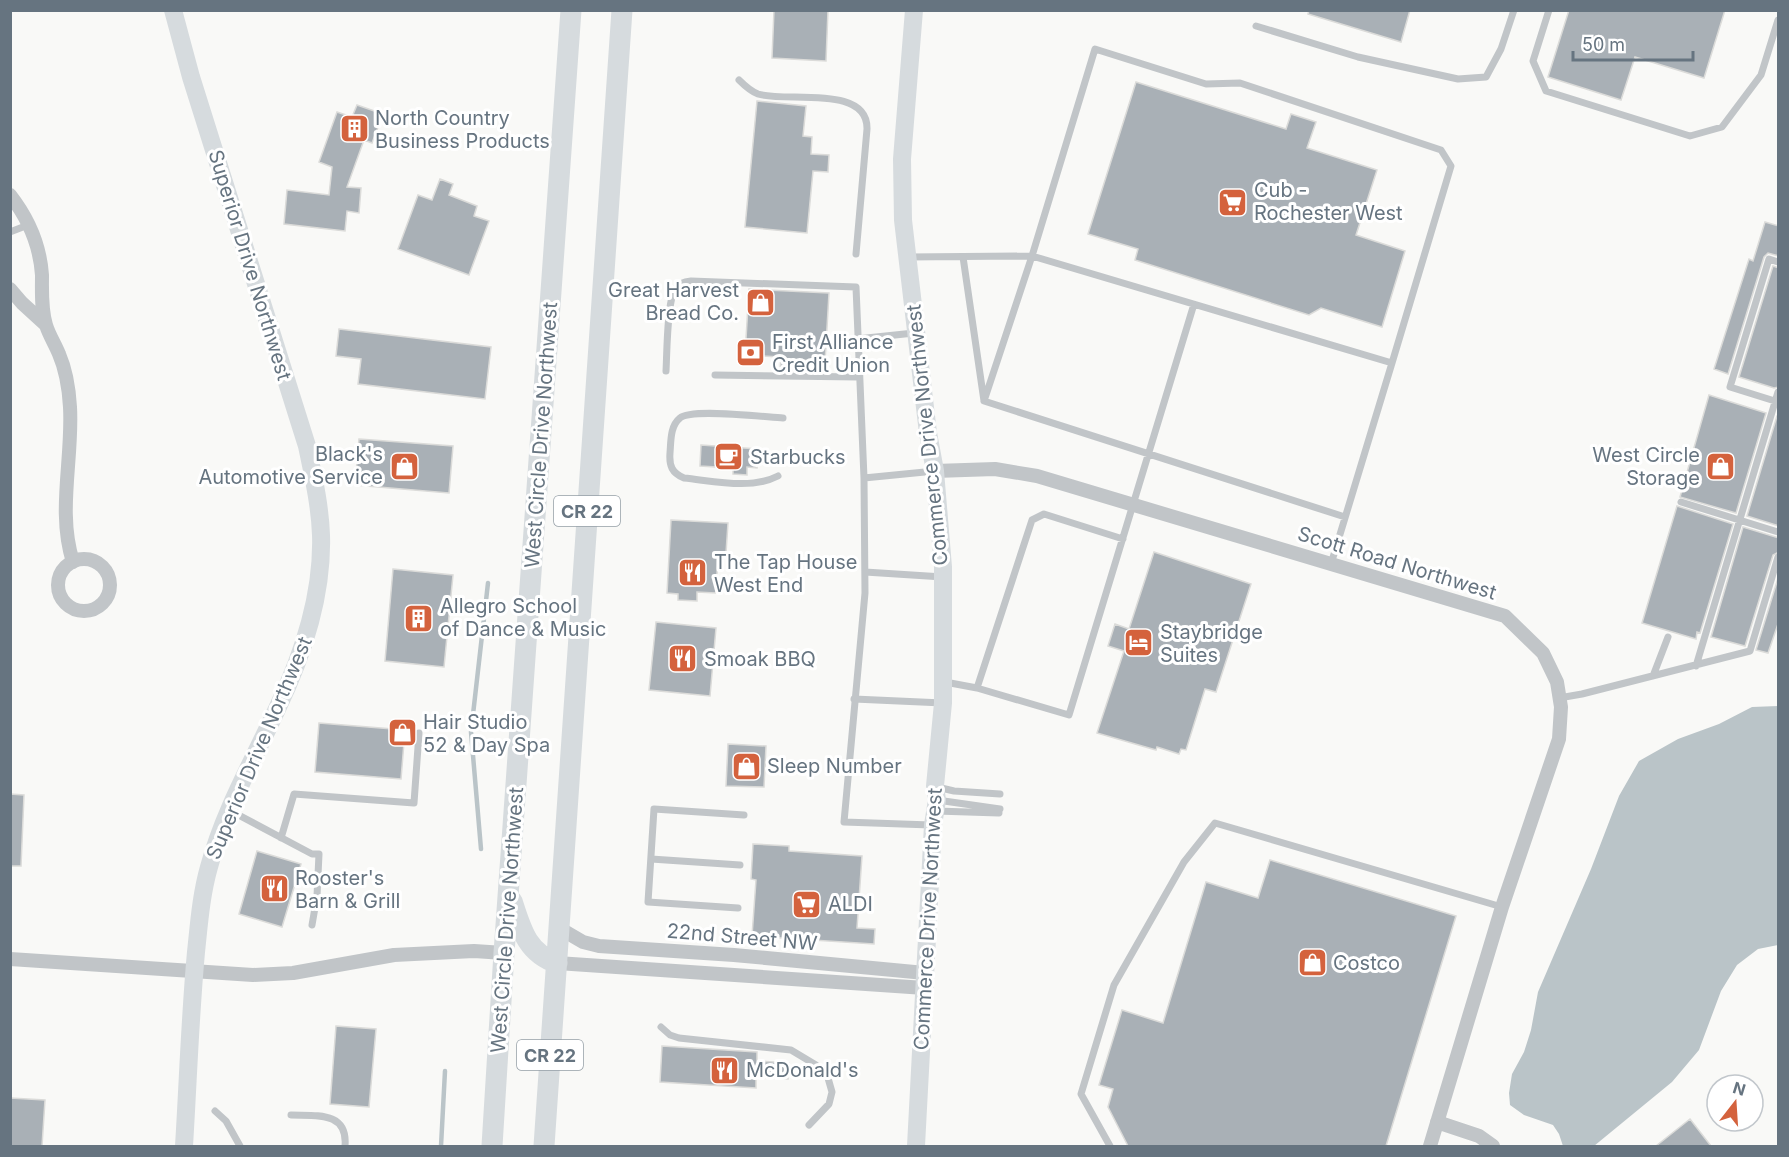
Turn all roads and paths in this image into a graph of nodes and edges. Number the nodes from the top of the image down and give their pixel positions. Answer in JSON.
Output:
{"nodes":[{"id":1,"x":173,"y":10,"type":"edge"},
{"id":2,"x":571,"y":10,"type":"edge"},
{"id":3,"x":622,"y":10,"type":"edge"},
{"id":4,"x":914,"y":10,"type":"edge"},
{"id":5,"x":1514,"y":10,"type":"edge"},
{"id":6,"x":1549,"y":10,"type":"edge"},
{"id":7,"x":1779,"y":20,"type":"edge"},
{"id":8,"x":1256,"y":26,"type":"dead end"},
{"id":9,"x":739,"y":80,"type":"dead end"},
{"id":10,"x":10,"y":195,"type":"edge"},
{"id":11,"x":28,"y":225,"type":"junction"},
{"id":12,"x":10,"y":232,"type":"edge"},
{"id":13,"x":856,"y":254,"type":"dead end"},
{"id":14,"x":1032,"y":256,"type":"junction"},
{"id":15,"x":908,"y":257,"type":"junction"},
{"id":16,"x":963,"y":257,"type":"junction"},
{"id":17,"x":1779,"y":262,"type":"edge"},
{"id":18,"x":10,"y":289,"type":"edge"},
{"id":19,"x":1194,"y":304,"type":"junction"},
{"id":20,"x":45,"y":324,"type":"junction"},
{"id":21,"x":916,"y":333,"type":"junction"},
{"id":22,"x":857,"y":339,"type":"junction"},
{"id":23,"x":1392,"y":363,"type":"junction"},
{"id":24,"x":666,"y":371,"type":"dead end"},
{"id":25,"x":715,"y":375,"type":"dead end"},
{"id":26,"x":858,"y":377,"type":"junction"},
{"id":27,"x":1779,"y":392,"type":"edge"},
{"id":28,"x":984,"y":401,"type":"junction"},
{"id":29,"x":1777,"y":401,"type":"edge"},
{"id":30,"x":783,"y":418,"type":"dead end"},
{"id":31,"x":1148,"y":454,"type":"junction"},
{"id":32,"x":934,"y":471,"type":"junction"},
{"id":33,"x":778,"y":476,"type":"dead end"},
{"id":34,"x":864,"y":478,"type":"junction"},
{"id":35,"x":1681,"y":502,"type":"dead end"},
{"id":36,"x":1134,"y":505,"type":"junction"},
{"id":37,"x":1345,"y":517,"type":"junction"},
{"id":38,"x":1739,"y":520,"type":"junction"},
{"id":39,"x":1779,"y":532,"type":"edge"},
{"id":40,"x":1123,"y":539,"type":"junction"},
{"id":41,"x":1779,"y":557,"type":"edge"},
{"id":42,"x":74,"y":562,"type":"dead end"},
{"id":43,"x":1331,"y":564,"type":"junction"},
{"id":44,"x":865,"y":572,"type":"junction"},
{"id":45,"x":942,"y":577,"type":"junction"},
{"id":46,"x":1668,"y":637,"type":"dead end"},
{"id":47,"x":1696,"y":666,"type":"junction"},
{"id":48,"x":1653,"y":676,"type":"junction"},
{"id":49,"x":943,"y":681,"type":"junction"},
{"id":50,"x":977,"y":688,"type":"junction"},
{"id":51,"x":1559,"y":698,"type":"junction"},
{"id":52,"x":854,"y":699,"type":"junction"},
{"id":53,"x":943,"y":703,"type":"junction"},
{"id":54,"x":419,"y":733,"type":"dead end"},
{"id":55,"x":1000,"y":794,"type":"dead end"},
{"id":56,"x":935,"y":805,"type":"junction"},
{"id":57,"x":229,"y":810,"type":"junction"},
{"id":58,"x":999,"y":811,"type":"dead end"},
{"id":59,"x":744,"y":815,"type":"dead end"},
{"id":60,"x":281,"y":838,"type":"junction"},
{"id":61,"x":651,"y":859,"type":"junction"},
{"id":62,"x":740,"y":865,"type":"dead end"},
{"id":63,"x":509,"y":892,"type":"junction"},
{"id":64,"x":738,"y":908,"type":"dead end"},
{"id":65,"x":1502,"y":908,"type":"junction"},
{"id":66,"x":312,"y":925,"type":"dead end"},
{"id":67,"x":559,"y":928,"type":"junction"},
{"id":68,"x":504,"y":953,"type":"junction"},
{"id":69,"x":10,"y":959,"type":"edge"},
{"id":70,"x":557,"y":963,"type":"junction"},
{"id":71,"x":194,"y":972,"type":"junction"},
{"id":72,"x":925,"y":981,"type":"junction"},
{"id":73,"x":661,"y":1027,"type":"dead end"},
{"id":74,"x":216,"y":1111,"type":"dead end"},
{"id":75,"x":291,"y":1115,"type":"dead end"},
{"id":76,"x":1437,"y":1122,"type":"junction"},
{"id":77,"x":809,"y":1125,"type":"dead end"},
{"id":78,"x":184,"y":1146,"type":"edge"},
{"id":79,"x":240,"y":1146,"type":"edge"},
{"id":80,"x":345,"y":1146,"type":"edge"},
{"id":81,"x":492,"y":1146,"type":"edge"},
{"id":82,"x":544,"y":1146,"type":"edge"},
{"id":83,"x":916,"y":1146,"type":"edge"},
{"id":84,"x":1110,"y":1146,"type":"edge"},
{"id":85,"x":1430,"y":1146,"type":"edge"},
{"id":86,"x":1493,"y":1146,"type":"edge"}],
"edges":[{"from":1,"to":57,"type":"street","name":"Superior Drive Northwest"},
{"from":2,"to":63,"type":"main road","name":"West Circle Drive Northwest","number":"CR 22"},
{"from":3,"to":67,"type":"main road","number":"CR 22"},
{"from":4,"to":15,"type":"street","name":"Commerce Drive Northwest"},
{"from":5,"to":8,"type":"lane"},
{"from":6,"to":7,"type":"lane"},
{"from":9,"to":13,"type":"lane"},
{"from":10,"to":11,"type":"street"},
{"from":11,"to":12,"type":"lane"},
{"from":11,"to":20,"type":"street"},
{"from":14,"to":16,"type":"lane"},
{"from":14,"to":19,"type":"lane"},
{"from":14,"to":23,"type":"lane"},
{"from":14,"to":28,"type":"lane"},
{"from":15,"to":16,"type":"lane"},
{"from":15,"to":21,"type":"street","name":"Commerce Drive Northwest"},
{"from":16,"to":28,"type":"lane"},
{"from":17,"to":29,"type":"lane"},
{"from":18,"to":20,"type":"street"},
{"from":19,"to":23,"type":"lane"},
{"from":19,"to":31,"type":"lane"},
{"from":20,"to":42,"type":"street"},
{"from":21,"to":22,"type":"lane"},
{"from":21,"to":32,"type":"street","name":"Commerce Drive Northwest"},
{"from":22,"to":24,"type":"lane"},
{"from":22,"to":26,"type":"lane"},
{"from":23,"to":37,"type":"lane"},
{"from":25,"to":26,"type":"lane"},
{"from":26,"to":34,"type":"lane"},
{"from":27,"to":29,"type":"lane"},
{"from":28,"to":31,"type":"lane"},
{"from":29,"to":38,"type":"lane"},
{"from":30,"to":33,"type":"lane"},
{"from":31,"to":36,"type":"lane"},
{"from":31,"to":37,"type":"lane"},
{"from":32,"to":34,"type":"lane"},
{"from":32,"to":36,"type":"street","name":"Scott Road Northwest"},
{"from":32,"to":45,"type":"street","name":"Commerce Drive Northwest"},
{"from":34,"to":44,"type":"lane"},
{"from":35,"to":38,"type":"lane"},
{"from":36,"to":40,"type":"lane"},
{"from":36,"to":43,"type":"street","name":"Scott Road Northwest"},
{"from":37,"to":43,"type":"lane"},
{"from":38,"to":39,"type":"lane"},
{"from":38,"to":47,"type":"lane"},
{"from":40,"to":50,"type":"lane"},
{"from":40,"to":50,"type":"lane"},
{"from":41,"to":47,"type":"lane"},
{"from":43,"to":51,"type":"street","name":"Scott Road Northwest"},
{"from":44,"to":45,"type":"lane"},
{"from":44,"to":52,"type":"lane"},
{"from":45,"to":49,"type":"street","name":"Commerce Drive Northwest"},
{"from":46,"to":48,"type":"lane"},
{"from":47,"to":48,"type":"lane"},
{"from":48,"to":51,"type":"lane"},
{"from":49,"to":50,"type":"lane"},
{"from":49,"to":53,"type":"street","name":"Commerce Drive Northwest"},
{"from":51,"to":65,"type":"street","name":"Scott Road Northwest"},
{"from":52,"to":53,"type":"lane"},
{"from":52,"to":56,"type":"lane"},
{"from":53,"to":56,"type":"street","name":"Commerce Drive Northwest"},
{"from":54,"to":60,"type":"lane"},
{"from":55,"to":56,"type":"lane"},
{"from":56,"to":58,"type":"lane"},
{"from":56,"to":72,"type":"street","name":"Commerce Drive Northwest"},
{"from":57,"to":60,"type":"lane"},
{"from":57,"to":71,"type":"street","name":"Superior Drive Northwest"},
{"from":59,"to":61,"type":"lane"},
{"from":60,"to":66,"type":"lane"},
{"from":61,"to":62,"type":"lane"},
{"from":61,"to":64,"type":"lane"},
{"from":63,"to":68,"type":"main road","name":"West Circle Drive Northwest","number":"CR 22"},
{"from":63,"to":70,"type":"main road"},
{"from":65,"to":76,"type":"street","name":"Scott Road Northwest"},
{"from":65,"to":84,"type":"lane"},
{"from":67,"to":70,"type":"main road","number":"CR 22"},
{"from":67,"to":72,"type":"street","name":"22nd Street NW"},
{"from":68,"to":71,"type":"street"},
{"from":68,"to":81,"type":"main road","name":"West Circle Drive Northwest","number":"CR 22"},
{"from":69,"to":71,"type":"street"},
{"from":70,"to":72,"type":"street","name":"22nd Street NW"},
{"from":70,"to":82,"type":"main road","number":"CR 22"},
{"from":71,"to":78,"type":"street","name":"Superior Drive Northwest"},
{"from":72,"to":83,"type":"street","name":"Commerce Drive Northwest"},
{"from":73,"to":77,"type":"lane"},
{"from":74,"to":79,"type":"lane"},
{"from":75,"to":80,"type":"lane"},
{"from":76,"to":85,"type":"street","name":"Scott Road Northwest"},
{"from":76,"to":86,"type":"street"}]}
